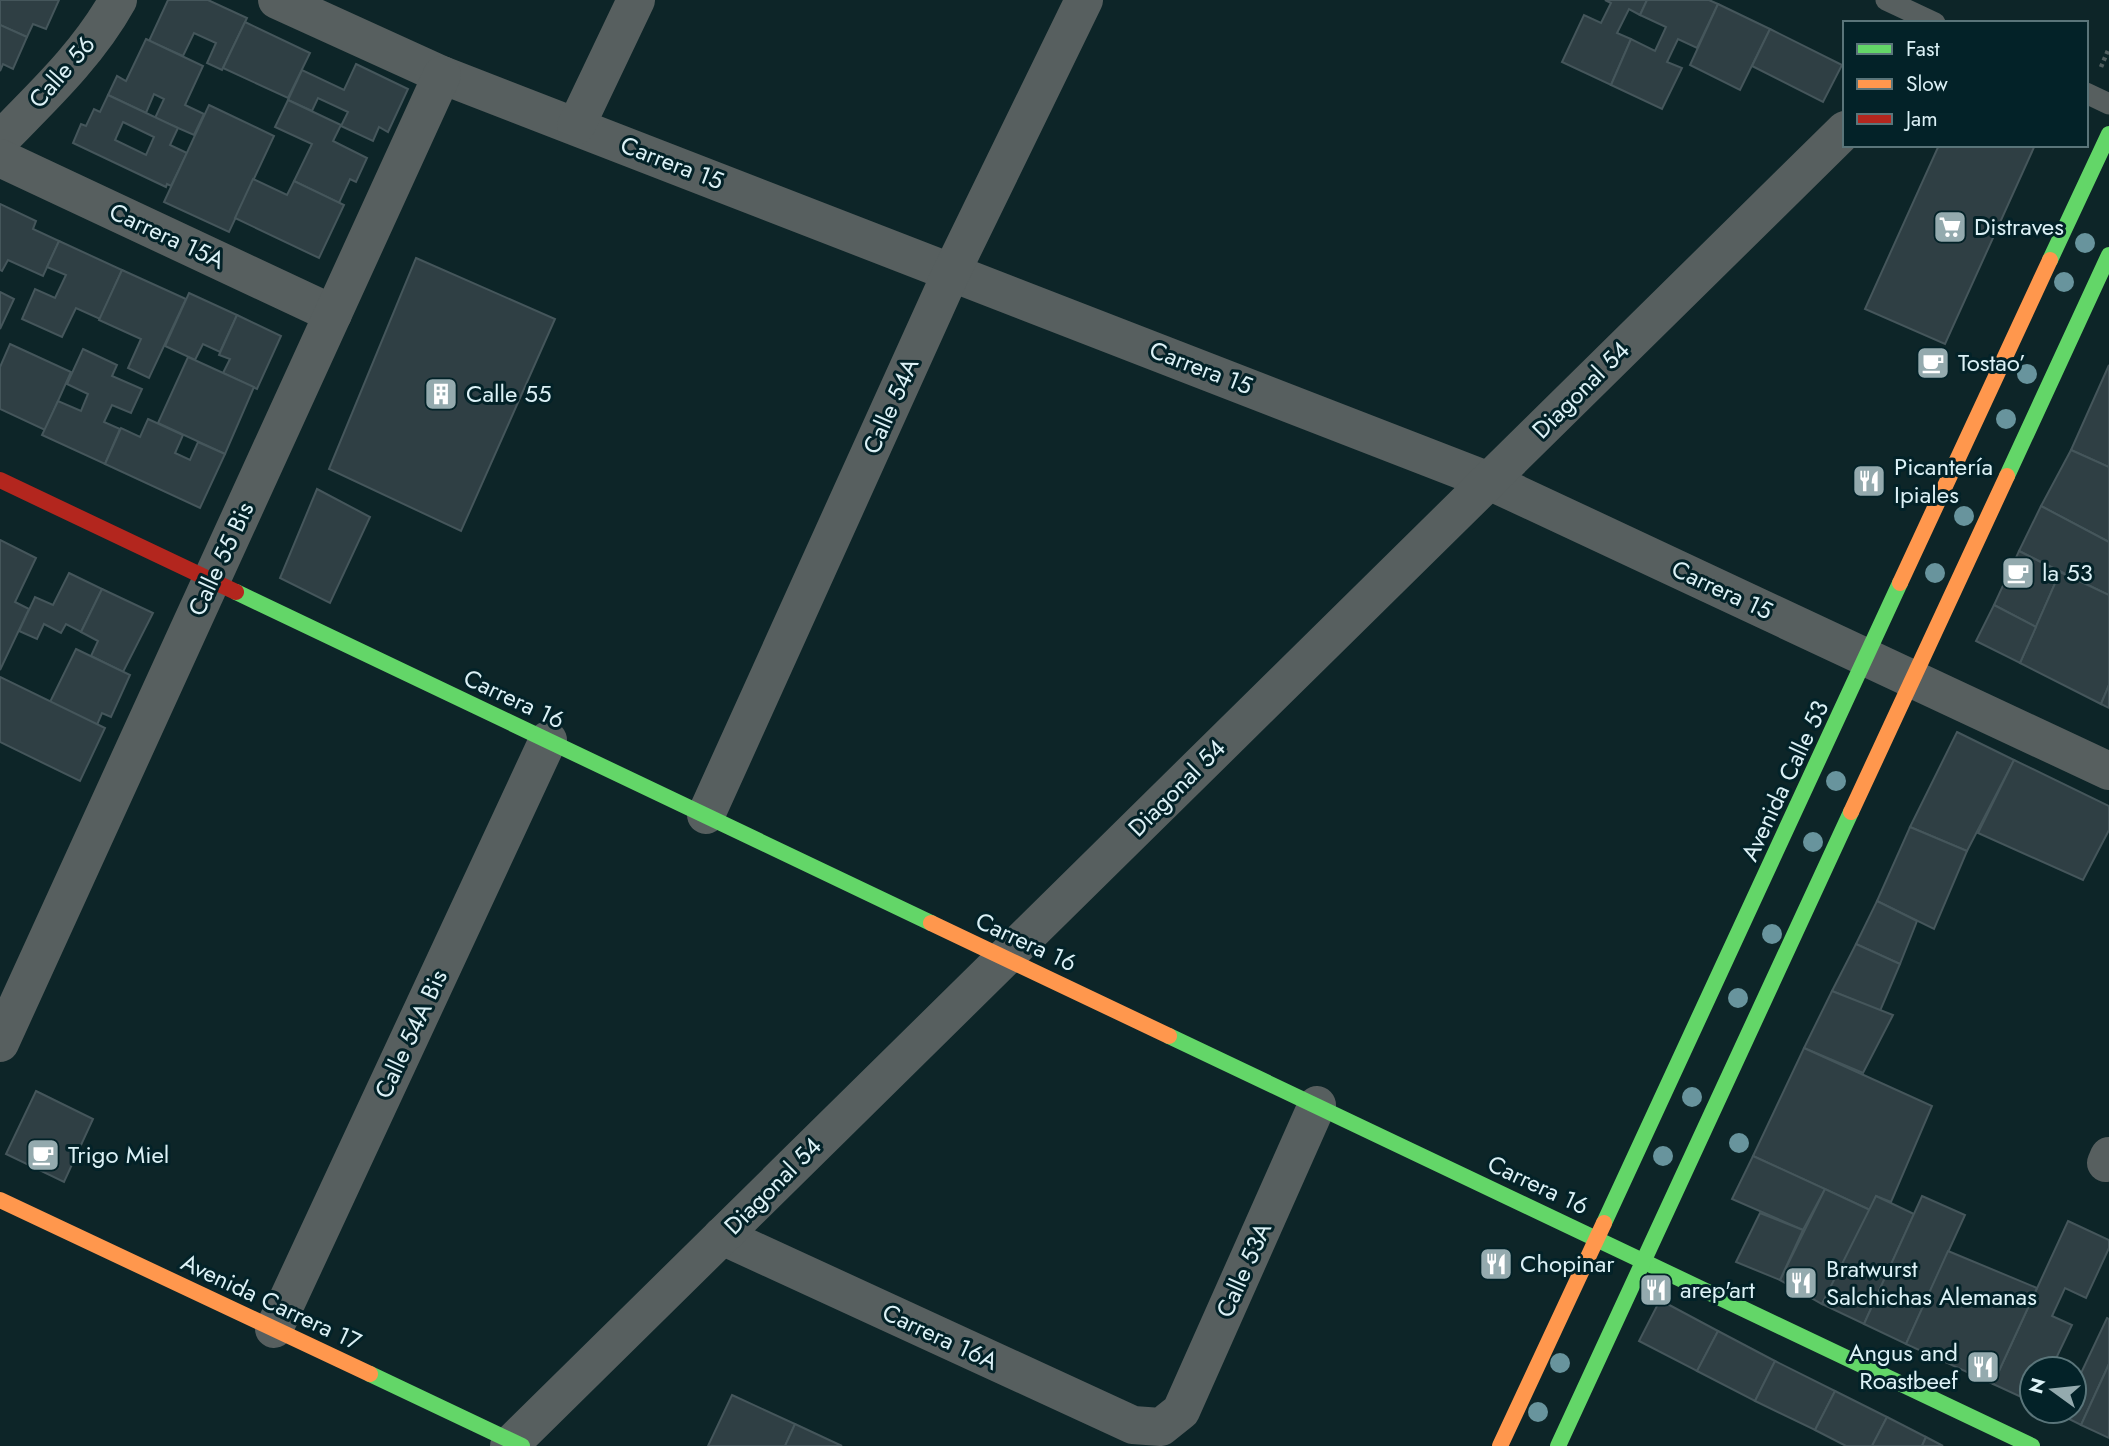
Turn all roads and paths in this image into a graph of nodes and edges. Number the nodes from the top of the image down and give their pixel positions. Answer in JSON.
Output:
{"nodes":[{"id":1,"x":118,"y":0,"type":"edge"},
{"id":2,"x":277,"y":0,"type":"edge"},
{"id":3,"x":636,"y":0,"type":"edge"},
{"id":4,"x":1084,"y":0,"type":"edge"},
{"id":5,"x":1886,"y":0,"type":"edge"},
{"id":6,"x":1931,"y":21,"type":"edge"},
{"id":7,"x":442,"y":75,"type":"junction"},
{"id":8,"x":2088,"y":94,"type":"edge"},
{"id":9,"x":2109,"y":104,"type":"edge"},
{"id":10,"x":576,"y":127,"type":"junction"},
{"id":11,"x":1843,"y":132,"type":"edge"},
{"id":12,"x":2109,"y":134,"type":"edge"},
{"id":13,"x":0,"y":140,"type":"edge"},
{"id":14,"x":0,"y":158,"type":"edge"},
{"id":15,"x":2109,"y":255,"type":"edge"},
{"id":16,"x":952,"y":271,"type":"junction"},
{"id":17,"x":333,"y":314,"type":"junction"},
{"id":18,"x":0,"y":480,"type":"edge"},
{"id":19,"x":1489,"y":481,"type":"junction"},
{"id":20,"x":212,"y":580,"type":"junction"},
{"id":21,"x":1867,"y":658,"type":"junction"},
{"id":22,"x":1912,"y":679,"type":"junction"},
{"id":23,"x":548,"y":740,"type":"junction"},
{"id":24,"x":2109,"y":771,"type":"edge"},
{"id":25,"x":706,"y":815,"type":"junction"},
{"id":26,"x":1005,"y":957,"type":"junction"},
{"id":27,"x":0,"y":1043,"type":"edge"},
{"id":28,"x":1317,"y":1105,"type":"junction"},
{"id":29,"x":0,"y":1200,"type":"edge"},
{"id":30,"x":722,"y":1236,"type":"junction"},
{"id":31,"x":1597,"y":1238,"type":"junction"},
{"id":32,"x":1644,"y":1260,"type":"junction"},
{"id":33,"x":274,"y":1329,"type":"junction"},
{"id":34,"x":1161,"y":1427,"type":"joint"},
{"id":35,"x":515,"y":1445,"type":"edge"},
{"id":36,"x":1500,"y":1446,"type":"edge"},
{"id":37,"x":1558,"y":1446,"type":"edge"},
{"id":38,"x":2032,"y":1446,"type":"edge"}],
"edges":[{"from":1,"to":13,"type":"street","name":"Calle 56"},
{"from":2,"to":7,"type":"street","name":"Carrera 15"},
{"from":3,"to":10,"type":"street"},
{"from":4,"to":16,"type":"street","name":"Calle 54A"},
{"from":5,"to":6,"type":"lane"},
{"from":7,"to":10,"type":"street","name":"Carrera 15"},
{"from":7,"to":17,"type":"street","name":"Calle 55 Bis"},
{"from":8,"to":9,"type":"lane"},
{"from":10,"to":16,"type":"street","name":"Carrera 15"},
{"from":11,"to":19,"type":"street","name":"Diagonal 54"},
{"from":12,"to":21,"type":"main road","name":"Avenida Calle 53"},
{"from":14,"to":17,"type":"street","name":"Carrera 15A"},
{"from":15,"to":22,"type":"main road"},
{"from":16,"to":19,"type":"street","name":"Carrera 15"},
{"from":16,"to":25,"type":"street","name":"Calle 54A"},
{"from":17,"to":20,"type":"street","name":"Calle 55 Bis"},
{"from":18,"to":20,"type":"main road","name":"Carrera 16"},
{"from":19,"to":21,"type":"street","name":"Carrera 15"},
{"from":19,"to":26,"type":"street","name":"Diagonal 54"},
{"from":20,"to":23,"type":"main road","name":"Carrera 16"},
{"from":20,"to":27,"type":"street","name":"Calle 55 Bis"},
{"from":21,"to":22,"type":"street","name":"Carrera 15"},
{"from":21,"to":31,"type":"main road","name":"Avenida Calle 53"},
{"from":22,"to":24,"type":"street","name":"Carrera 15"},
{"from":22,"to":32,"type":"main road"},
{"from":23,"to":25,"type":"main road","name":"Carrera 16"},
{"from":23,"to":33,"type":"street","name":"Calle 54A Bis"},
{"from":25,"to":26,"type":"main road","name":"Carrera 16"},
{"from":26,"to":28,"type":"main road","name":"Carrera 16"},
{"from":26,"to":30,"type":"street","name":"Diagonal 54"},
{"from":28,"to":31,"type":"main road","name":"Carrera 16"},
{"from":28,"to":34,"type":"street","name":"Calle 53A"},
{"from":29,"to":33,"type":"main road","name":"Avenida Carrera 17"},
{"from":30,"to":34,"type":"street","name":"Carrera 16A"},
{"from":30,"to":35,"type":"street","name":"Diagonal 54"},
{"from":31,"to":32,"type":"main road","name":"Carrera 16"},
{"from":31,"to":36,"type":"main road","name":"Avenida Calle 53"},
{"from":32,"to":37,"type":"main road"},
{"from":32,"to":38,"type":"main road","name":"Carrera 16"},
{"from":33,"to":35,"type":"main road","name":"Avenida Carrera 17"}]}
